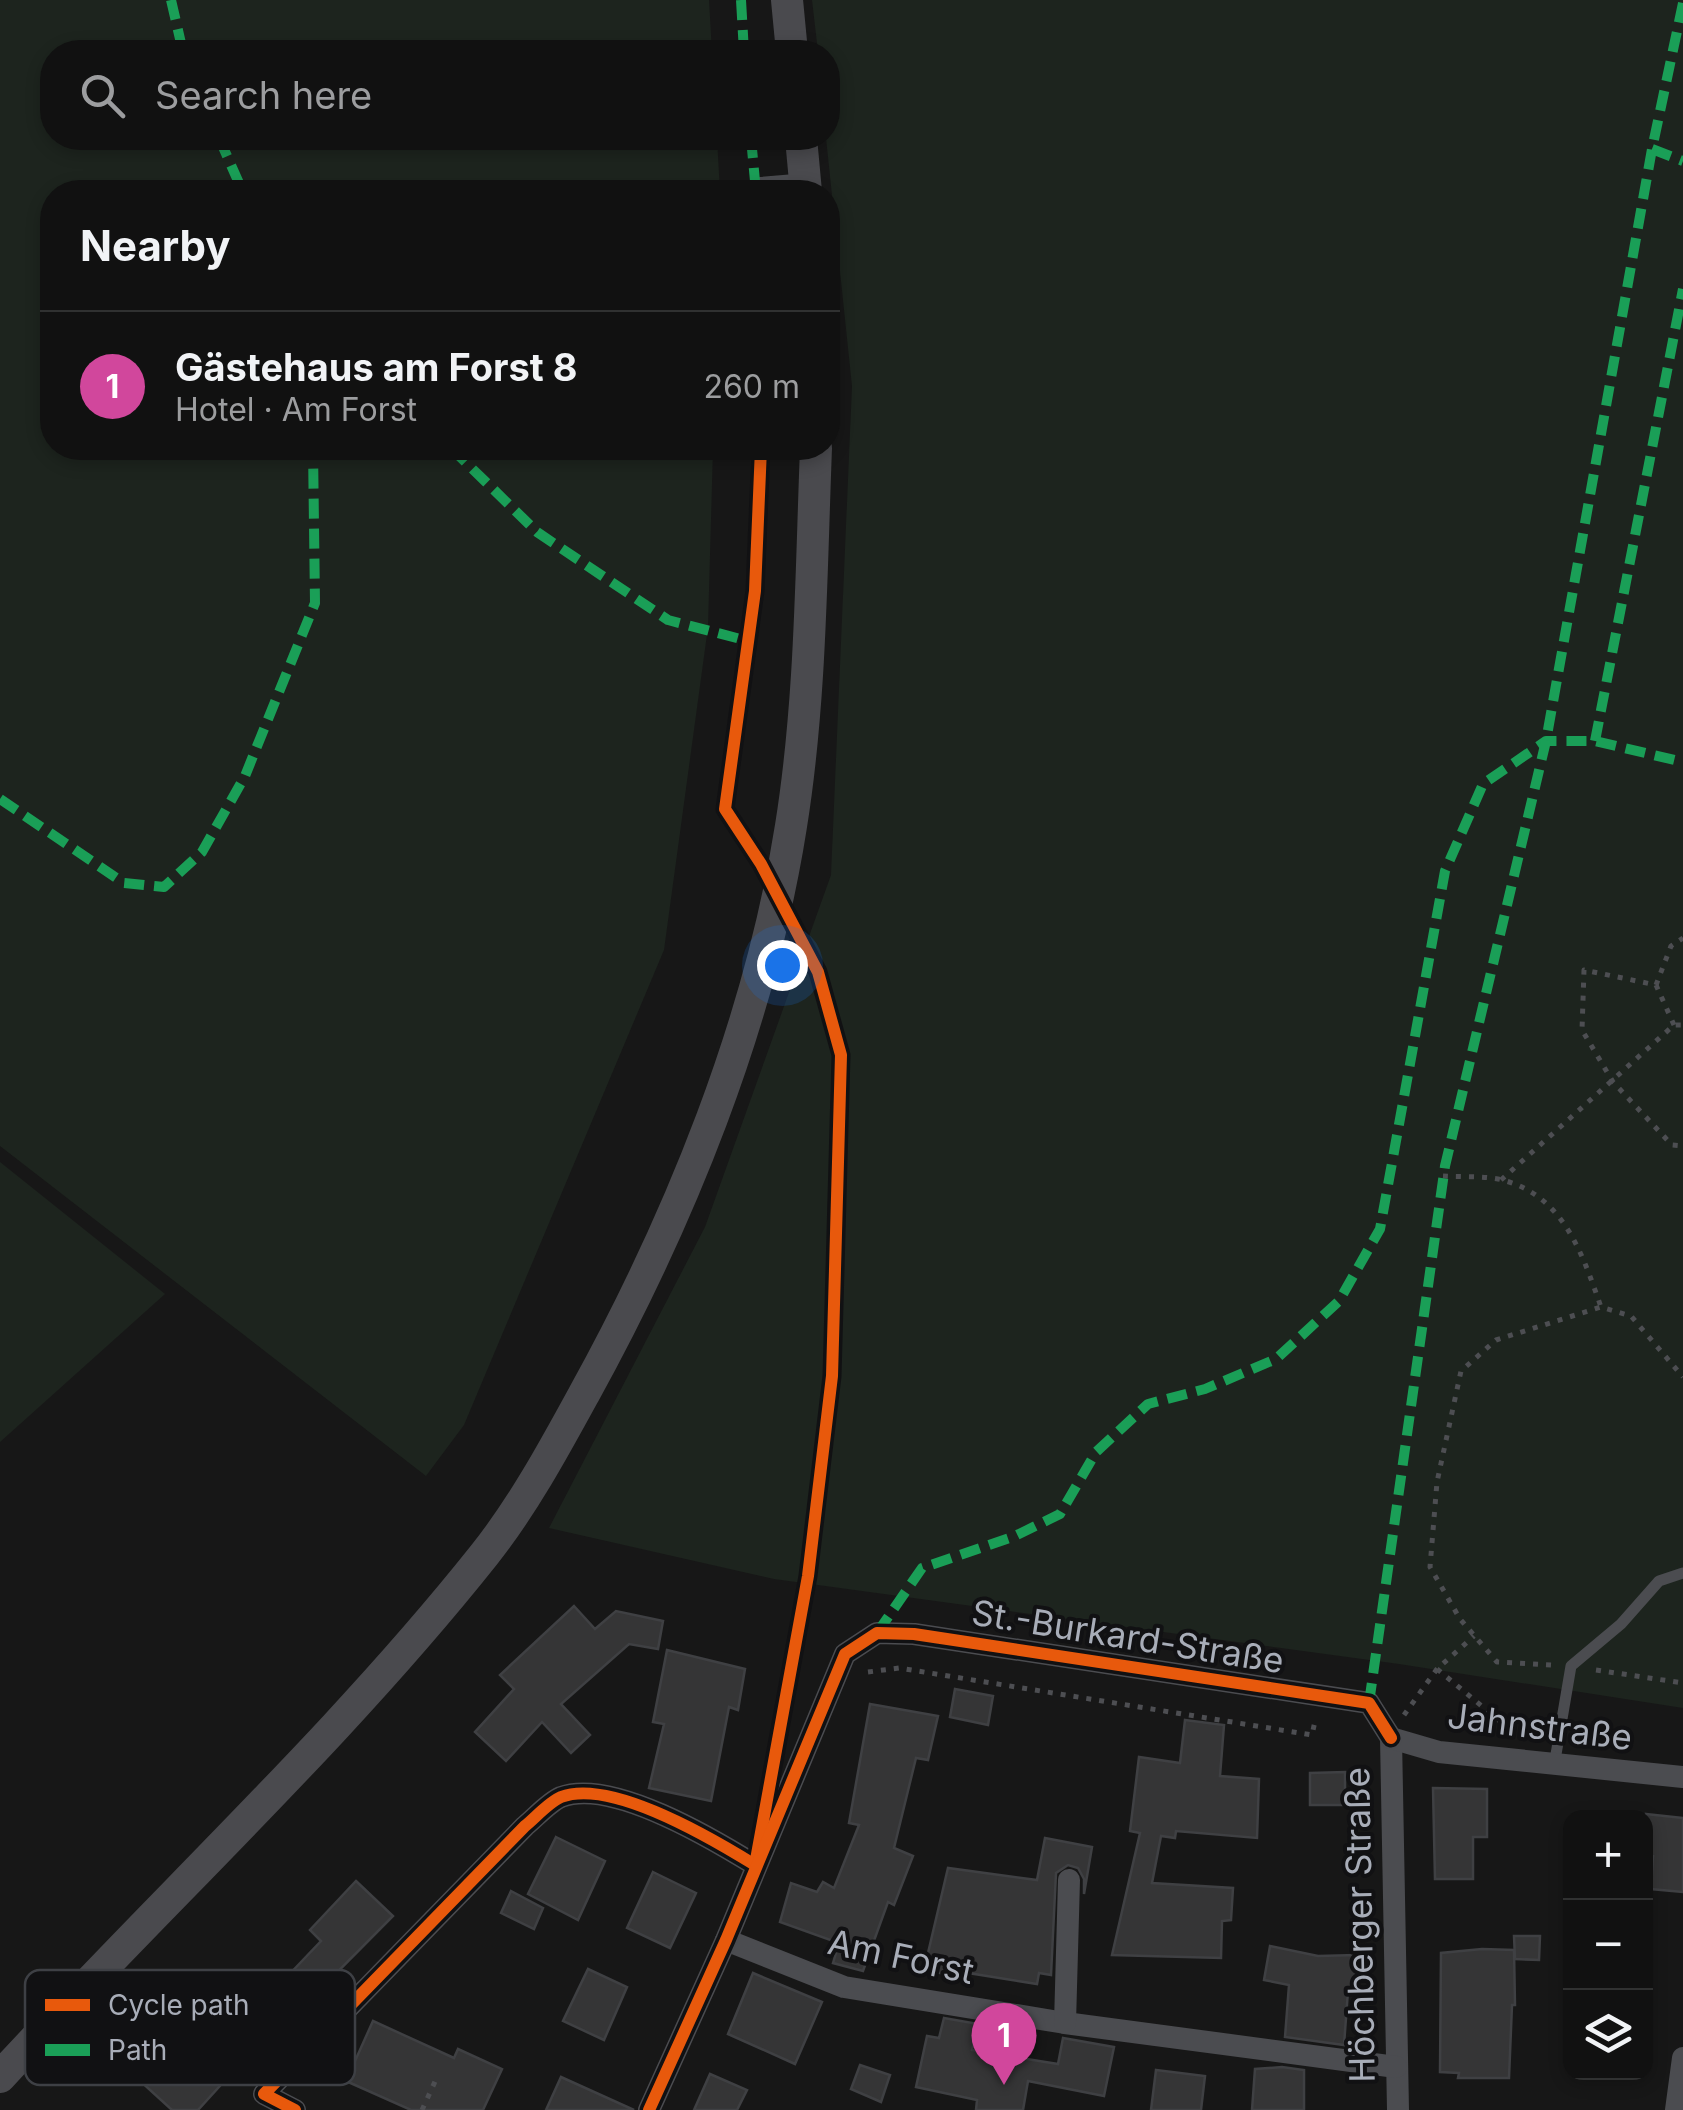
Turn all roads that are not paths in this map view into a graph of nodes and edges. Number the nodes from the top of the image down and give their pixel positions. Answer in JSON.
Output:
{"nodes":[{"id":1,"x":787,"y":0,"type":"edge"},
{"id":2,"x":791,"y":40,"type":"edge"},
{"id":3,"x":802,"y":150,"type":"edge"},
{"id":4,"x":805,"y":180,"type":"edge"},
{"id":5,"x":816,"y":460,"type":"edge"},
{"id":6,"x":1683,"y":1573,"type":"edge"},
{"id":7,"x":1391,"y":1738,"type":"junction"},
{"id":8,"x":1554,"y":1766,"type":"junction"},
{"id":9,"x":1683,"y":1777,"type":"edge"},
{"id":10,"x":755,"y":1865,"type":"junction"},
{"id":11,"x":1069,"y":1880,"type":"dead end"},
{"id":12,"x":726,"y":1940,"type":"junction"},
{"id":13,"x":102,"y":1970,"type":"edge"},
{"id":14,"x":355,"y":2000,"type":"edge"},
{"id":15,"x":1065,"y":2024,"type":"junction"},
{"id":16,"x":25,"y":2051,"type":"edge"},
{"id":17,"x":1683,"y":2058,"type":"edge"},
{"id":18,"x":1396,"y":2068,"type":"junction"},
{"id":19,"x":0,"y":2077,"type":"edge"},
{"id":20,"x":256,"y":2102,"type":"edge"},
{"id":21,"x":295,"y":2110,"type":"edge"},
{"id":22,"x":650,"y":2110,"type":"edge"},
{"id":23,"x":1398,"y":2110,"type":"edge"},
{"id":24,"x":1676,"y":2110,"type":"edge"}],
"edges":[{"from":1,"to":2,"type":"main road"},
{"from":3,"to":4,"type":"main road"},
{"from":5,"to":13,"type":"main road"},
{"from":6,"to":8,"type":"lane"},
{"from":7,"to":8,"type":"street","name":"Jahnstraße"},
{"from":7,"to":10,"type":"street","name":"St.-Burkard-Straße"},
{"from":7,"to":18,"type":"street","name":"Höchberger Straße"},
{"from":8,"to":9,"type":"street","name":"Jahnstraße"},
{"from":10,"to":12,"type":"street"},
{"from":10,"to":14,"type":"street"},
{"from":11,"to":15,"type":"street"},
{"from":12,"to":15,"type":"street","name":"Am Forst"},
{"from":12,"to":22,"type":"street"},
{"from":15,"to":18,"type":"street","name":"Am Forst"},
{"from":16,"to":19,"type":"main road"},
{"from":17,"to":24,"type":"street"},
{"from":18,"to":23,"type":"street","name":"Höchberger Straße"},
{"from":20,"to":21,"type":"street"}]}
